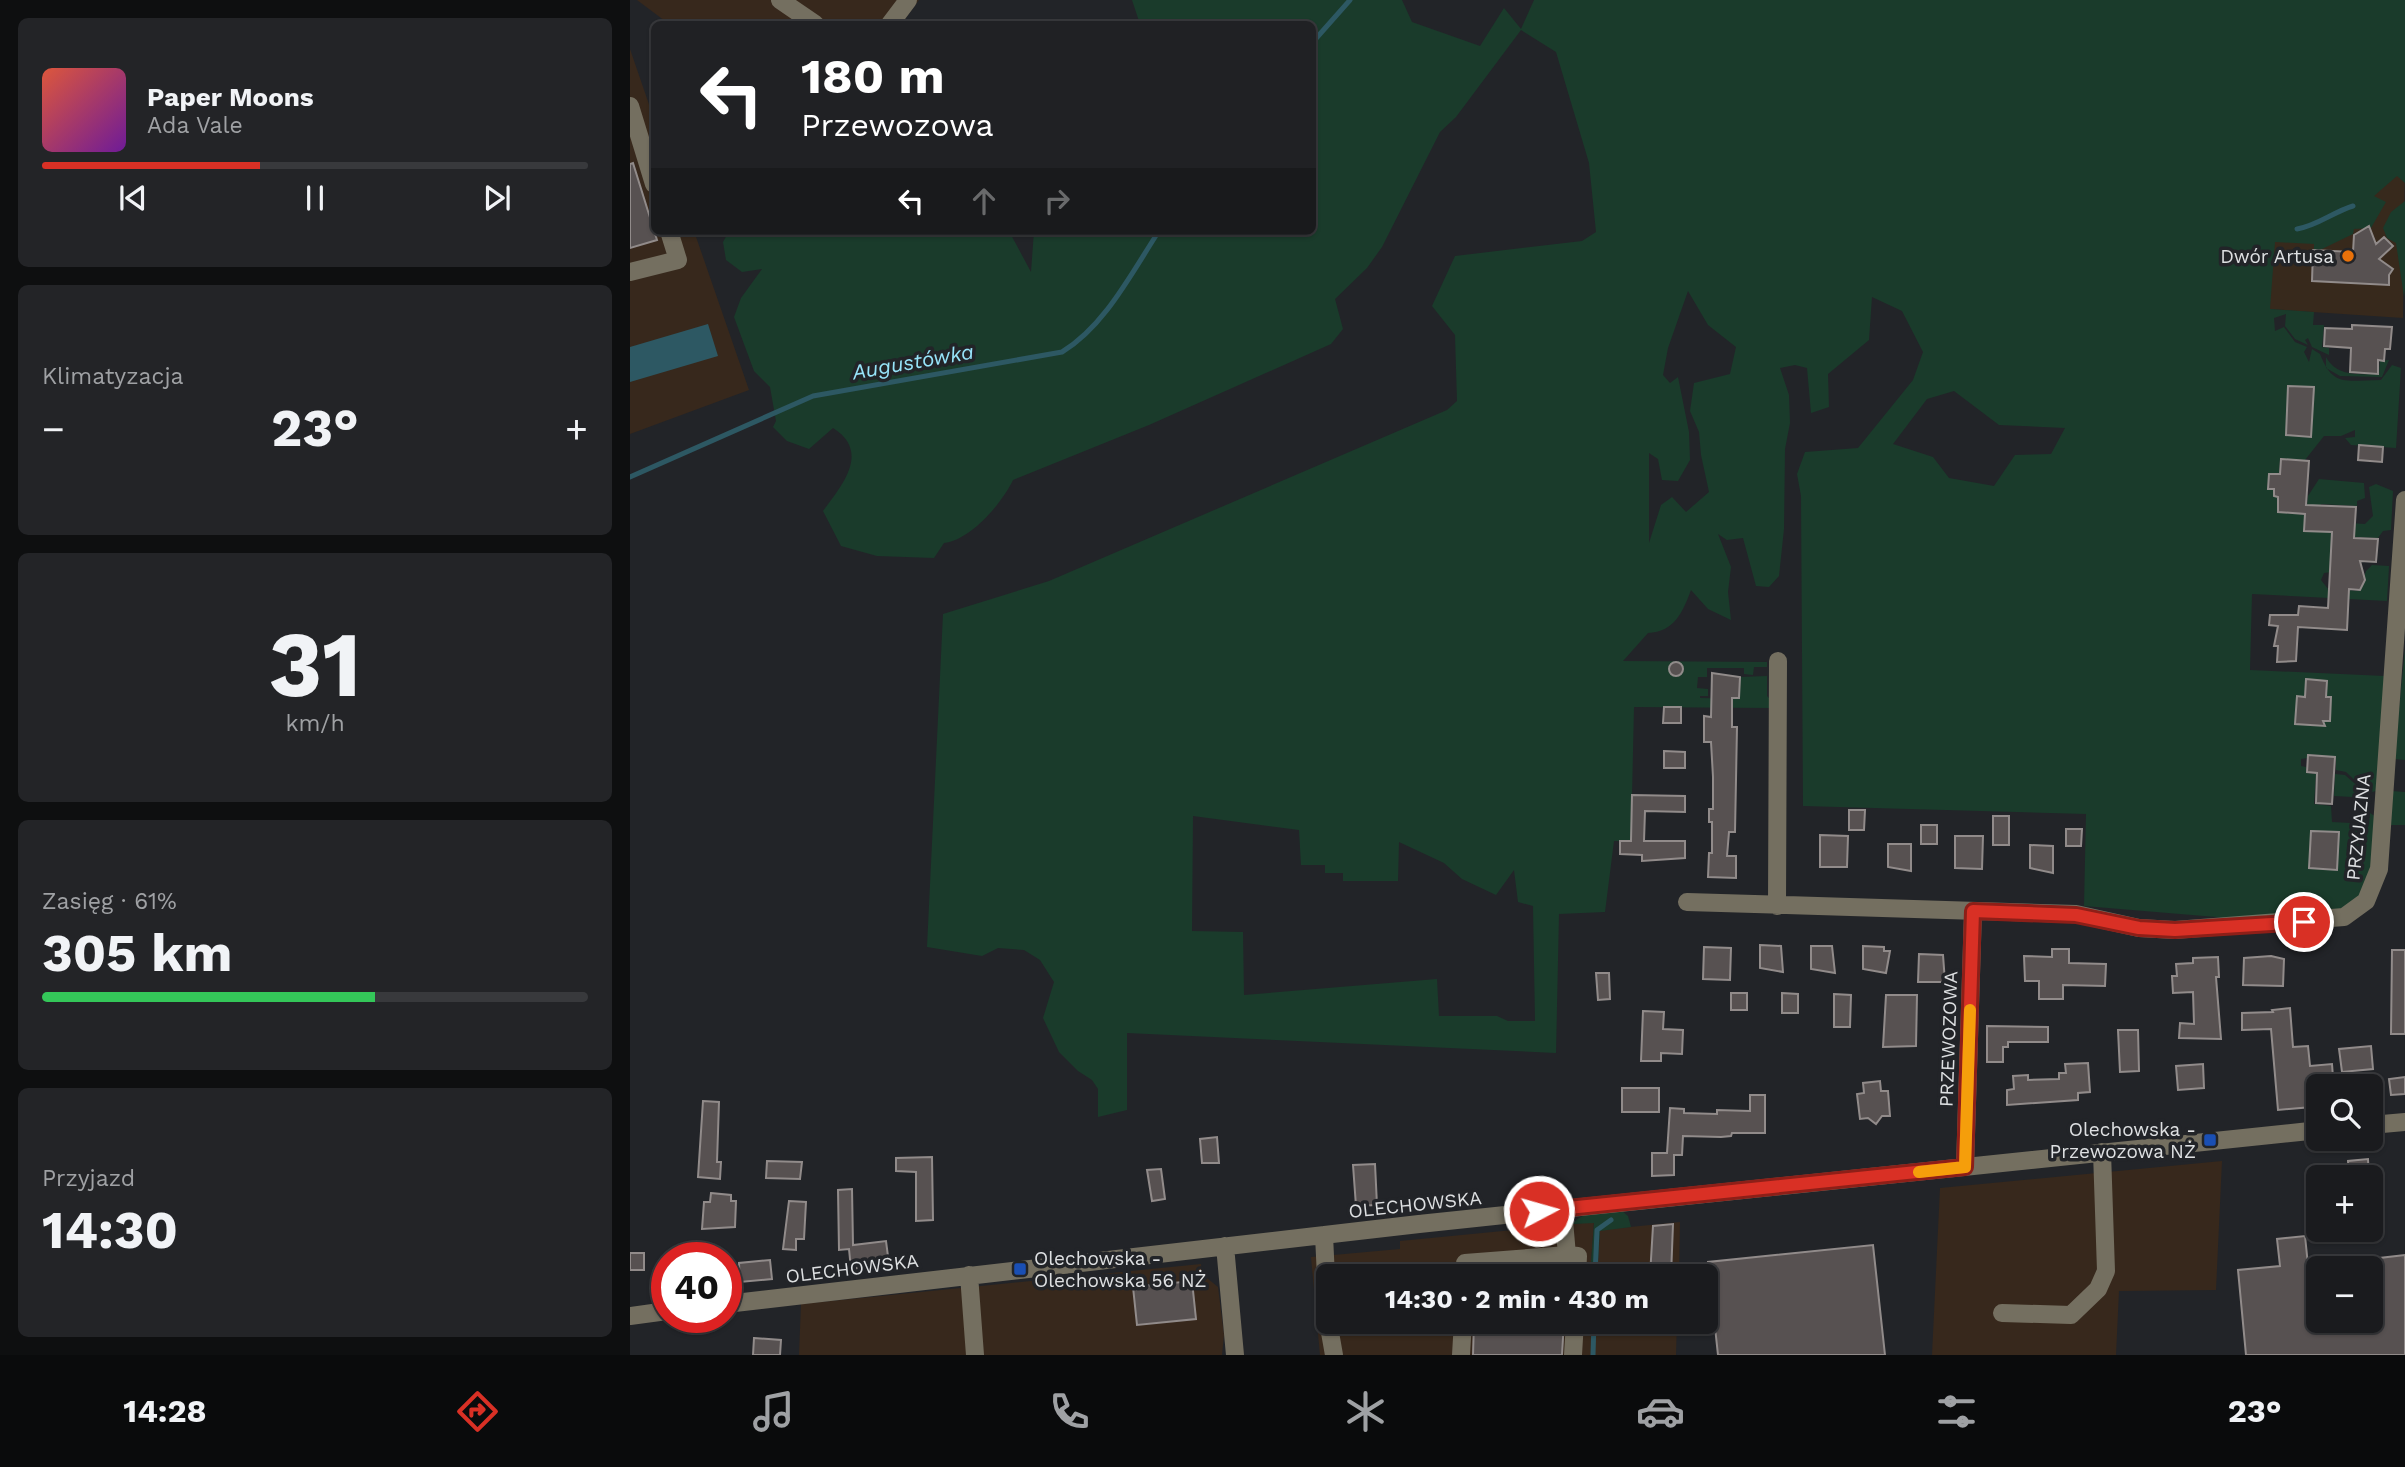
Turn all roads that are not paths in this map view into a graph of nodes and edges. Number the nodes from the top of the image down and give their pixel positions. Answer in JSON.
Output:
{"nodes":[{"id":1,"x":780,"y":0,"type":"edge"},
{"id":2,"x":908,"y":0,"type":"edge"},
{"id":3,"x":811,"y":21,"type":"edge"},
{"id":4,"x":892,"y":21,"type":"edge"},
{"id":5,"x":630,"y":106,"type":"edge"},
{"id":6,"x":651,"y":174,"type":"edge"},
{"id":7,"x":670,"y":235,"type":"edge"},
{"id":8,"x":630,"y":272,"type":"edge"},
{"id":9,"x":2405,"y":500,"type":"edge"},
{"id":10,"x":1778,"y":661,"type":"dead end"},
{"id":11,"x":1687,"y":902,"type":"dead end"},
{"id":12,"x":1777,"y":906,"type":"junction"},
{"id":13,"x":1973,"y":911,"type":"junction"},
{"id":14,"x":2405,"y":1122,"type":"edge"},
{"id":15,"x":2383,"y":1124,"type":"edge"},
{"id":16,"x":2306,"y":1131,"type":"edge"},
{"id":17,"x":2102,"y":1152,"type":"junction"},
{"id":18,"x":1965,"y":1167,"type":"junction"},
{"id":19,"x":1563,"y":1209,"type":"junction"},
{"id":20,"x":1324,"y":1235,"type":"junction"},
{"id":21,"x":1225,"y":1246,"type":"junction"},
{"id":22,"x":1567,"y":1255,"type":"junction"},
{"id":23,"x":1325,"y":1264,"type":"edge"},
{"id":24,"x":1465,"y":1264,"type":"edge"},
{"id":25,"x":1578,"y":1264,"type":"edge"},
{"id":26,"x":969,"y":1275,"type":"junction"},
{"id":27,"x":742,"y":1302,"type":"edge"},
{"id":28,"x":651,"y":1313,"type":"edge"},
{"id":29,"x":2002,"y":1313,"type":"dead end"},
{"id":30,"x":630,"y":1316,"type":"edge"},
{"id":31,"x":1331,"y":1334,"type":"edge"},
{"id":32,"x":1462,"y":1334,"type":"edge"},
{"id":33,"x":1574,"y":1334,"type":"edge"},
{"id":34,"x":975,"y":1355,"type":"edge"},
{"id":35,"x":1235,"y":1355,"type":"edge"},
{"id":36,"x":1335,"y":1355,"type":"edge"},
{"id":37,"x":1461,"y":1355,"type":"edge"},
{"id":38,"x":1573,"y":1355,"type":"edge"}],
"edges":[{"from":1,"to":3,"type":"street"},
{"from":2,"to":4,"type":"street"},
{"from":5,"to":6,"type":"street"},
{"from":7,"to":8,"type":"street"},
{"from":9,"to":13,"type":"street","name":"PRZYJAZNA"},
{"from":10,"to":12,"type":"street"},
{"from":11,"to":12,"type":"street"},
{"from":12,"to":13,"type":"street"},
{"from":13,"to":18,"type":"street","name":"PRZEWOZOWA"},
{"from":14,"to":15,"type":"street"},
{"from":16,"to":17,"type":"street","name":"OLECHOWSKA"},
{"from":17,"to":18,"type":"street","name":"OLECHOWSKA"},
{"from":17,"to":29,"type":"street"},
{"from":18,"to":19,"type":"street","name":"OLECHOWSKA"},
{"from":19,"to":20,"type":"street","name":"OLECHOWSKA"},
{"from":19,"to":22,"type":"street"},
{"from":20,"to":21,"type":"street","name":"OLECHOWSKA"},
{"from":20,"to":23,"type":"street"},
{"from":21,"to":26,"type":"street","name":"OLECHOWSKA"},
{"from":21,"to":35,"type":"street"},
{"from":22,"to":24,"type":"street"},
{"from":22,"to":25,"type":"street"},
{"from":26,"to":27,"type":"street","name":"OLECHOWSKA"},
{"from":26,"to":34,"type":"street"},
{"from":28,"to":30,"type":"street"},
{"from":31,"to":36,"type":"street"},
{"from":32,"to":37,"type":"street"},
{"from":33,"to":38,"type":"street"}]}
